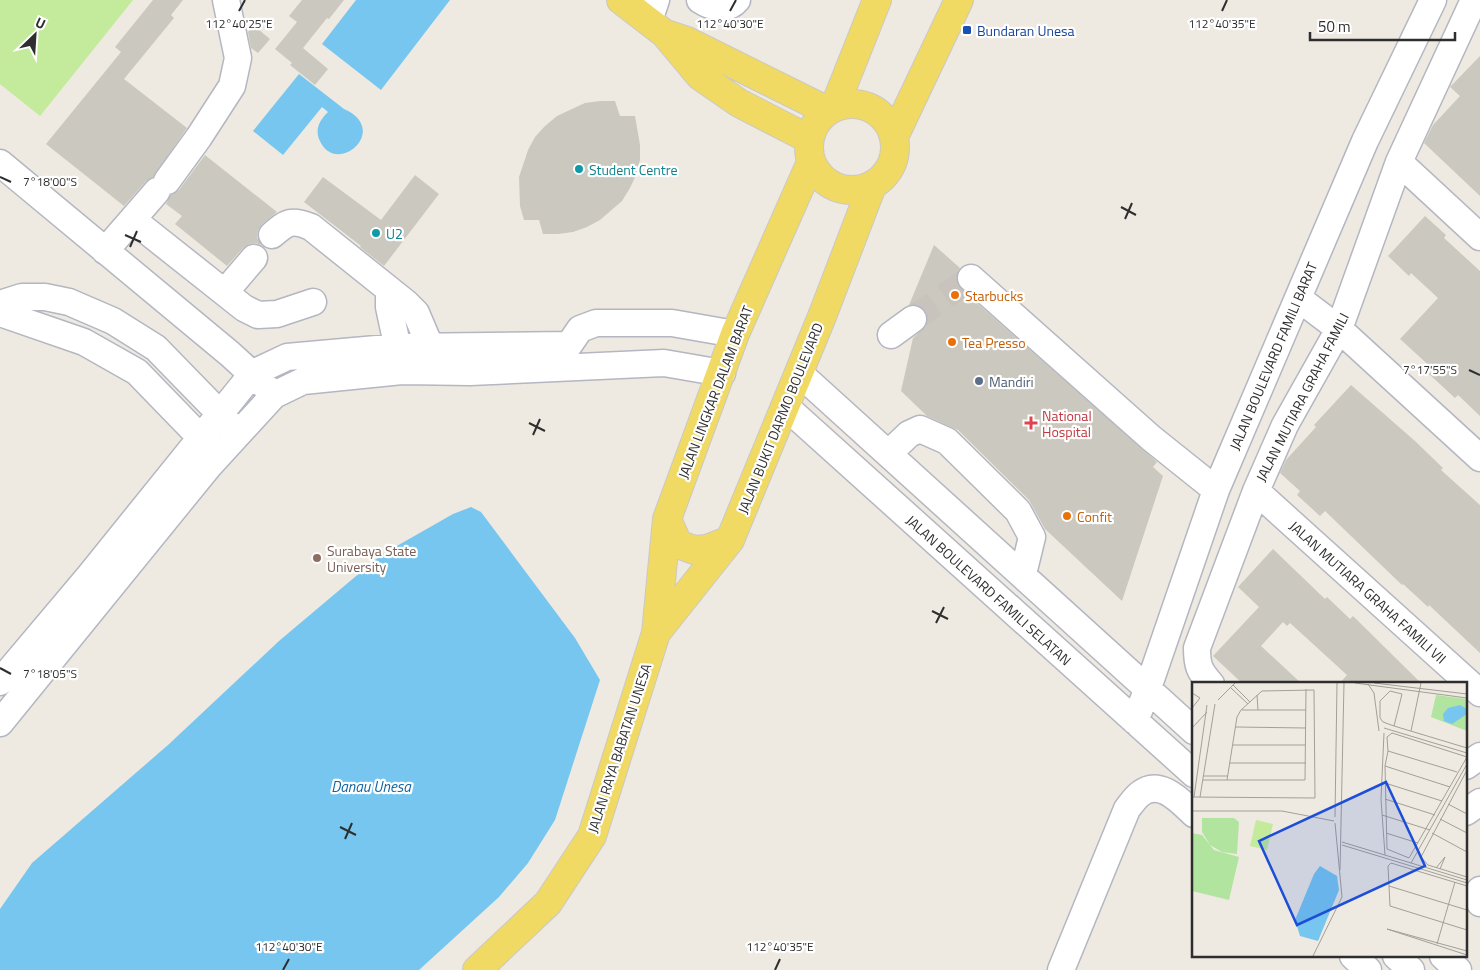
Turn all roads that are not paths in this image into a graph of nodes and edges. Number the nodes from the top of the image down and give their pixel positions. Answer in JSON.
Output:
{"nodes":[{"id":1,"x":226,"y":0,"type":"edge"},
{"id":2,"x":621,"y":0,"type":"edge"},
{"id":3,"x":700,"y":0,"type":"edge"},
{"id":4,"x":737,"y":0,"type":"edge"},
{"id":5,"x":877,"y":0,"type":"edge"},
{"id":6,"x":960,"y":0,"type":"edge"},
{"id":7,"x":1433,"y":0,"type":"edge"},
{"id":8,"x":1475,"y":4,"type":"edge"},
{"id":9,"x":657,"y":18,"type":"edge"},
{"id":10,"x":831,"y":109,"type":"junction"},
{"id":11,"x":894,"y":137,"type":"junction"},
{"id":12,"x":808,"y":160,"type":"junction"},
{"id":13,"x":1399,"y":162,"type":"junction"},
{"id":14,"x":0,"y":163,"type":"edge"},
{"id":15,"x":867,"y":197,"type":"junction"},
{"id":16,"x":133,"y":220,"type":"junction"},
{"id":17,"x":272,"y":235,"type":"dead end"},
{"id":18,"x":1480,"y":237,"type":"edge"},
{"id":19,"x":105,"y":250,"type":"junction"},
{"id":20,"x":254,"y":258,"type":"dead end"},
{"id":21,"x":971,"y":278,"type":"dead end"},
{"id":22,"x":389,"y":290,"type":"junction"},
{"id":23,"x":225,"y":292,"type":"junction"},
{"id":24,"x":1298,"y":298,"type":"junction"},
{"id":25,"x":313,"y":302,"type":"dead end"},
{"id":26,"x":0,"y":304,"type":"edge"},
{"id":27,"x":0,"y":312,"type":"edge"},
{"id":28,"x":914,"y":319,"type":"tunnel mouth"},
{"id":29,"x":1339,"y":329,"type":"junction"},
{"id":30,"x":735,"y":334,"type":"junction"},
{"id":31,"x":891,"y":335,"type":"dead end"},
{"id":32,"x":569,"y":356,"type":"junction"},
{"id":33,"x":430,"y":358,"type":"junction"},
{"id":34,"x":400,"y":359,"type":"junction"},
{"id":35,"x":253,"y":373,"type":"junction"},
{"id":36,"x":722,"y":373,"type":"junction"},
{"id":37,"x":799,"y":373,"type":"junction"},
{"id":38,"x":274,"y":395,"type":"junction"},
{"id":39,"x":785,"y":406,"type":"junction"},
{"id":40,"x":219,"y":414,"type":"junction"},
{"id":41,"x":239,"y":434,"type":"junction"},
{"id":42,"x":200,"y":437,"type":"junction"},
{"id":43,"x":889,"y":453,"type":"junction"},
{"id":44,"x":221,"y":454,"type":"junction"},
{"id":45,"x":1480,"y":458,"type":"edge"},
{"id":46,"x":1216,"y":490,"type":"junction"},
{"id":47,"x":1256,"y":491,"type":"junction"},
{"id":48,"x":667,"y":519,"type":"junction"},
{"id":49,"x":730,"y":540,"type":"junction"},
{"id":50,"x":1023,"y":574,"type":"junction"},
{"id":51,"x":656,"y":633,"type":"junction"},
{"id":52,"x":0,"y":682,"type":"edge"},
{"id":53,"x":1210,"y":682,"type":"edge"},
{"id":54,"x":1467,"y":682,"type":"edge"},
{"id":55,"x":1468,"y":683,"type":"edge"},
{"id":56,"x":1148,"y":688,"type":"junction"},
{"id":57,"x":1480,"y":694,"type":"edge"},
{"id":58,"x":1135,"y":720,"type":"junction"},
{"id":59,"x":0,"y":723,"type":"edge"},
{"id":60,"x":1192,"y":728,"type":"edge"},
{"id":61,"x":1480,"y":756,"type":"edge"},
{"id":62,"x":1468,"y":765,"type":"edge"},
{"id":63,"x":1192,"y":772,"type":"edge"},
{"id":64,"x":1480,"y":802,"type":"edge"},
{"id":65,"x":1468,"y":811,"type":"edge"},
{"id":66,"x":1192,"y":812,"type":"edge"},
{"id":67,"x":1480,"y":890,"type":"edge"},
{"id":68,"x":1480,"y":903,"type":"edge"},
{"id":69,"x":1355,"y":958,"type":"edge"},
{"id":70,"x":1398,"y":958,"type":"edge"},
{"id":71,"x":1445,"y":958,"type":"edge"},
{"id":72,"x":477,"y":970,"type":"edge"},
{"id":73,"x":1062,"y":970,"type":"edge"},
{"id":74,"x":1368,"y":970,"type":"edge"},
{"id":75,"x":1411,"y":970,"type":"edge"},
{"id":76,"x":1458,"y":970,"type":"edge"}],
"edges":[{"from":1,"to":16,"type":"street"},
{"from":2,"to":9,"type":"main road"},
{"from":3,"to":4,"type":"street"},
{"from":5,"to":10,"type":"main road"},
{"from":6,"to":11,"type":"main road"},
{"from":7,"to":24,"type":"street","name":"JALAN BOULEVARD FAMILI BARAT"},
{"from":8,"to":13,"type":"street","name":"JALAN MUTIARA GRAHA FAMILI"},
{"from":9,"to":10,"type":"main road"},
{"from":9,"to":12,"type":"main road"},
{"from":10,"to":11,"type":"main road"},
{"from":10,"to":12,"type":"main road"},
{"from":11,"to":15,"type":"main road"},
{"from":12,"to":15,"type":"main road"},
{"from":12,"to":30,"type":"main road","name":"JALAN LINGKAR DALAM BARAT"},
{"from":13,"to":18,"type":"street"},
{"from":13,"to":29,"type":"street","name":"JALAN MUTIARA GRAHA FAMILI"},
{"from":14,"to":19,"type":"street"},
{"from":15,"to":37,"type":"main road","name":"JALAN BUKIT DARMO BOULEVARD"},
{"from":16,"to":19,"type":"street"},
{"from":16,"to":23,"type":"street"},
{"from":17,"to":22,"type":"street"},
{"from":19,"to":35,"type":"street"},
{"from":20,"to":23,"type":"street"},
{"from":21,"to":46,"type":"street"},
{"from":22,"to":33,"type":"street"},
{"from":22,"to":34,"type":"street"},
{"from":23,"to":25,"type":"street"},
{"from":24,"to":29,"type":"street"},
{"from":24,"to":46,"type":"street","name":"JALAN BOULEVARD FAMILI BARAT"},
{"from":26,"to":40,"type":"street"},
{"from":27,"to":42,"type":"street"},
{"from":28,"to":31,"type":"street"},
{"from":29,"to":45,"type":"street"},
{"from":29,"to":47,"type":"street","name":"JALAN MUTIARA GRAHA FAMILI"},
{"from":30,"to":32,"type":"street"},
{"from":30,"to":36,"type":"main road","name":"JALAN LINGKAR DALAM BARAT"},
{"from":32,"to":33,"type":"street"},
{"from":32,"to":36,"type":"street"},
{"from":33,"to":34,"type":"street"},
{"from":34,"to":35,"type":"street"},
{"from":34,"to":38,"type":"street"},
{"from":35,"to":38,"type":"street"},
{"from":35,"to":40,"type":"street"},
{"from":36,"to":48,"type":"main road","name":"JALAN LINGKAR DALAM BARAT"},
{"from":37,"to":39,"type":"main road","name":"JALAN BUKIT DARMO BOULEVARD"},
{"from":37,"to":43,"type":"street"},
{"from":38,"to":41,"type":"street"},
{"from":39,"to":49,"type":"main road","name":"JALAN BUKIT DARMO BOULEVARD"},
{"from":39,"to":58,"type":"street","name":"JALAN BOULEVARD FAMILI SELATAN"},
{"from":40,"to":41,"type":"street"},
{"from":40,"to":42,"type":"street"},
{"from":41,"to":44,"type":"street"},
{"from":42,"to":44,"type":"street"},
{"from":42,"to":52,"type":"street"},
{"from":43,"to":50,"type":"street"},
{"from":43,"to":50,"type":"street"},
{"from":44,"to":59,"type":"street"},
{"from":46,"to":56,"type":"street","name":"JALAN BOULEVARD FAMILI BARAT"},
{"from":47,"to":53,"type":"street","name":"JALAN MUTIARA GRAHA FAMILI"},
{"from":47,"to":54,"type":"street","name":"JALAN MUTIARA GRAHA FAMILI VII"},
{"from":48,"to":49,"type":"main road"},
{"from":48,"to":51,"type":"main road","name":"JALAN LINGKAR DALAM BARAT"},
{"from":49,"to":51,"type":"main road","name":"JALAN BUKIT DARMO BOULEVARD"},
{"from":50,"to":56,"type":"street"},
{"from":51,"to":72,"type":"main road","name":"JALAN RAYA BABATAN UNESA"},
{"from":55,"to":57,"type":"street","name":"JALAN MUTIARA GRAHA FAMILI VII"},
{"from":56,"to":58,"type":"street","name":"JALAN BOULEVARD FAMILI BARAT"},
{"from":56,"to":60,"type":"street"},
{"from":58,"to":63,"type":"street","name":"JALAN BOULEVARD FAMILI SELATAN"},
{"from":61,"to":62,"type":"street"},
{"from":64,"to":65,"type":"street"},
{"from":66,"to":73,"type":"street"},
{"from":67,"to":68,"type":"street"},
{"from":69,"to":74,"type":"street"},
{"from":70,"to":75,"type":"street"},
{"from":71,"to":76,"type":"street"}]}
